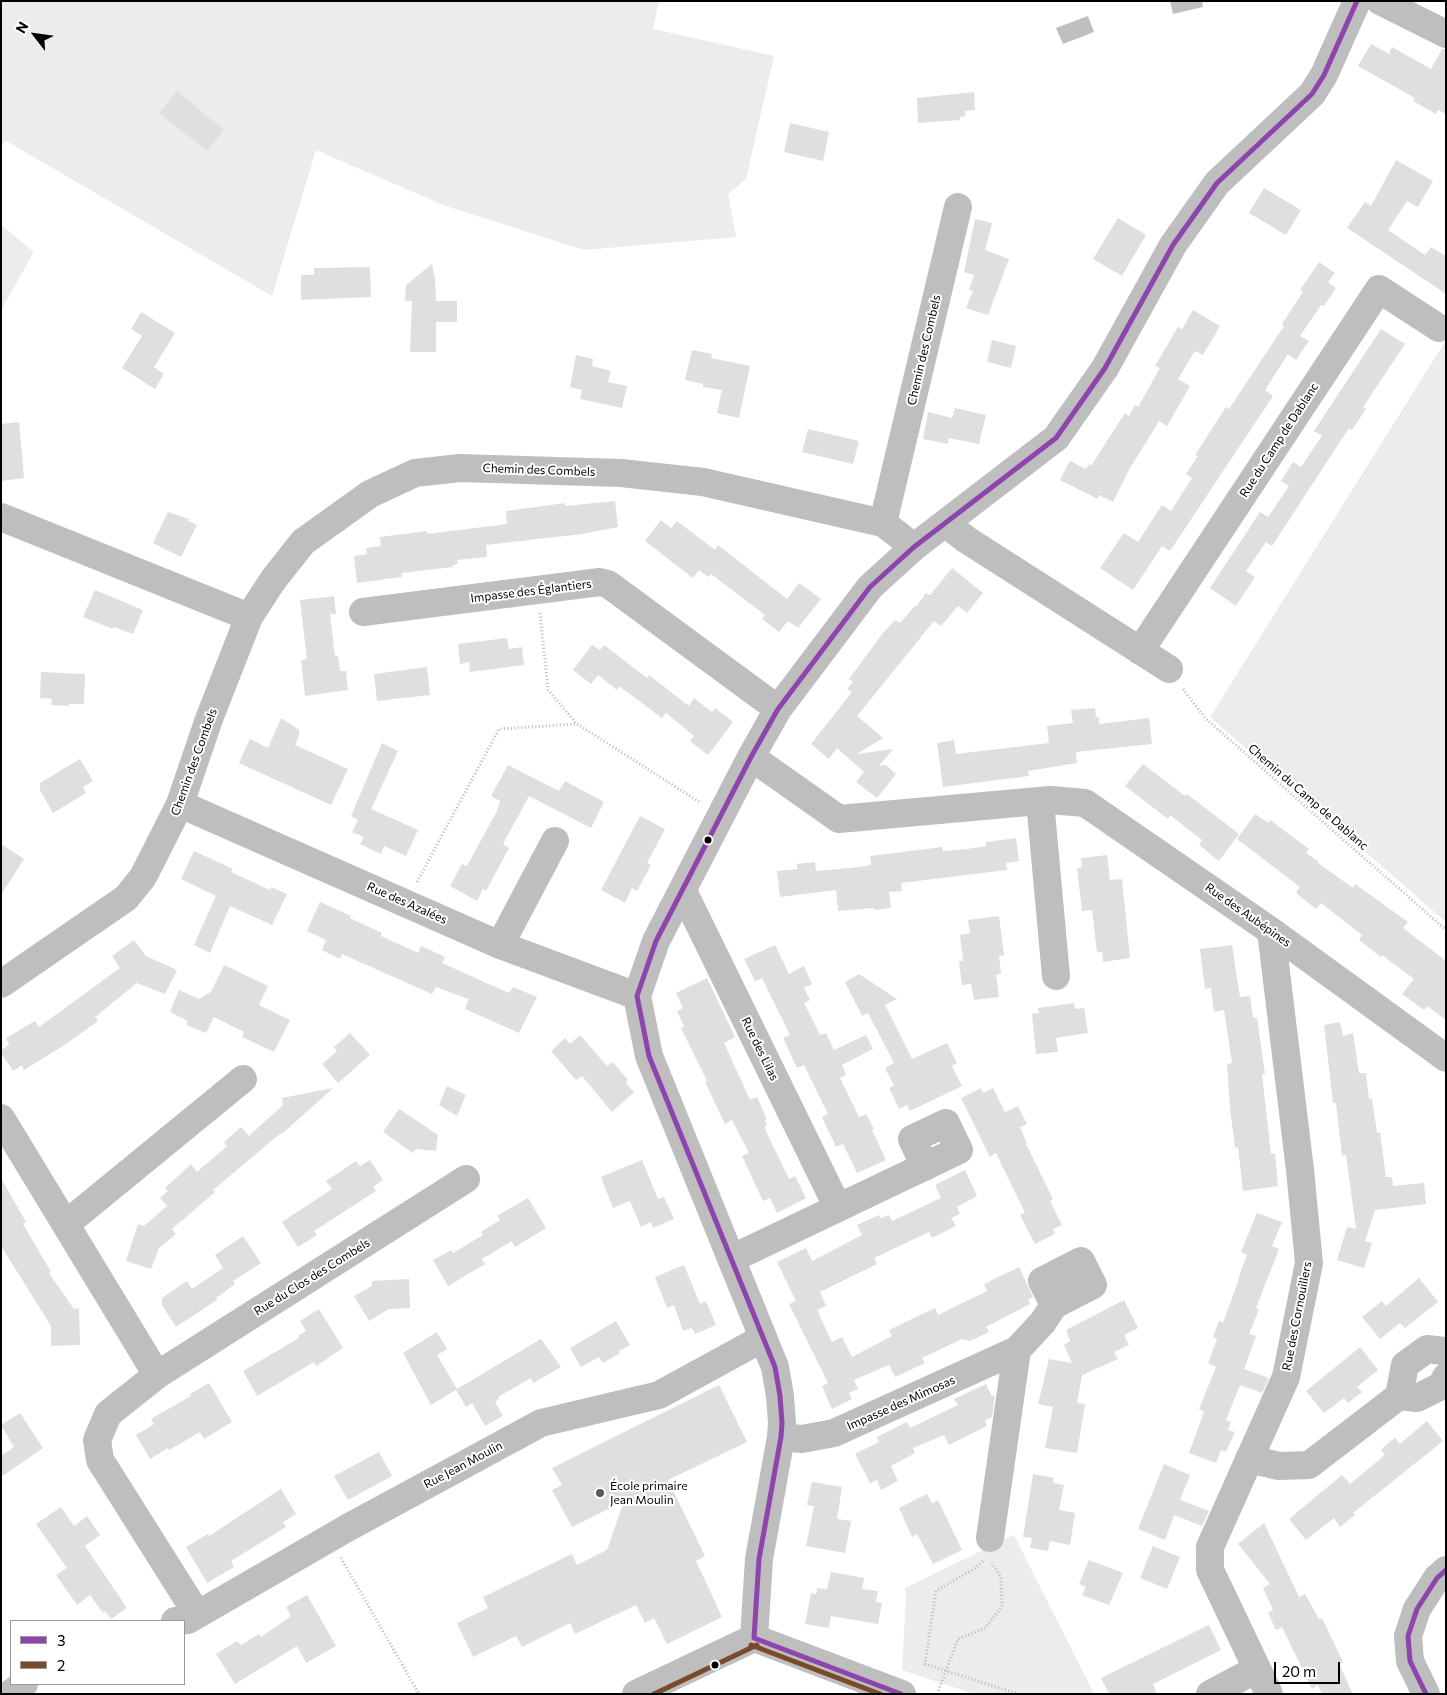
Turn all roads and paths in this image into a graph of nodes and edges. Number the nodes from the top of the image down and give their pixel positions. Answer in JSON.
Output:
{"nodes":[{"id":1,"x":1357,"y":1,"type":"edge"},
{"id":2,"x":1380,"y":1,"type":"edge"},
{"id":3,"x":1446,"y":34,"type":"edge"},
{"id":4,"x":958,"y":207,"type":"dead end"},
{"id":5,"x":1438,"y":328,"type":"dead end"},
{"id":6,"x":1,"y":516,"type":"edge"},
{"id":7,"x":883,"y":523,"type":"junction"},
{"id":8,"x":946,"y":524,"type":"junction"},
{"id":9,"x":914,"y":547,"type":"junction"},
{"id":10,"x":538,"y":590,"type":"junction"},
{"id":11,"x":363,"y":612,"type":"dead end"},
{"id":12,"x":249,"y":617,"type":"junction"},
{"id":13,"x":1140,"y":650,"type":"junction"},
{"id":14,"x":1169,"y":669,"type":"joint"},
{"id":15,"x":778,"y":709,"type":"junction"},
{"id":16,"x":577,"y":724,"type":"junction"},
{"id":17,"x":751,"y":758,"type":"junction"},
{"id":18,"x":1040,"y":801,"type":"junction"},
{"id":19,"x":180,"y":804,"type":"junction"},
{"id":20,"x":721,"y":815,"type":"junction"},
{"id":21,"x":555,"y":841,"type":"dead end"},
{"id":22,"x":683,"y":891,"type":"junction"},
{"id":23,"x":406,"y":903,"type":"junction"},
{"id":24,"x":1446,"y":930,"type":"edge"},
{"id":25,"x":1271,"y":931,"type":"junction"},
{"id":26,"x":500,"y":945,"type":"junction"},
{"id":27,"x":1056,"y":976,"type":"dead end"},
{"id":28,"x":1,"y":984,"type":"edge"},
{"id":29,"x":636,"y":996,"type":"junction"},
{"id":30,"x":1446,"y":1058,"type":"edge"},
{"id":31,"x":243,"y":1079,"type":"dead end"},
{"id":32,"x":1,"y":1118,"type":"edge"},
{"id":33,"x":925,"y":1166,"type":"dead end"},
{"id":34,"x":466,"y":1178,"type":"dead end"},
{"id":35,"x":838,"y":1208,"type":"junction"},
{"id":36,"x":66,"y":1224,"type":"junction"},
{"id":37,"x":731,"y":1259,"type":"junction"},
{"id":38,"x":1054,"y":1305,"type":"dead end"},
{"id":39,"x":764,"y":1338,"type":"junction"},
{"id":40,"x":1017,"y":1350,"type":"junction"},
{"id":41,"x":1446,"y":1353,"type":"edge"},
{"id":42,"x":157,"y":1375,"type":"junction"},
{"id":43,"x":1446,"y":1377,"type":"edge"},
{"id":44,"x":1398,"y":1396,"type":"junction"},
{"id":45,"x":781,"y":1437,"type":"junction"},
{"id":46,"x":1249,"y":1459,"type":"junction"},
{"id":47,"x":330,"y":1538,"type":"junction"},
{"id":48,"x":990,"y":1538,"type":"dead end"},
{"id":49,"x":1446,"y":1570,"type":"edge"},
{"id":50,"x":186,"y":1618,"type":"edge"},
{"id":51,"x":754,"y":1638,"type":"junction"},
{"id":52,"x":1257,"y":1668,"type":"junction"},
{"id":53,"x":945,"y":1672,"type":"junction"},
{"id":54,"x":23,"y":1685,"type":"edge"},
{"id":55,"x":10,"y":1694,"type":"edge"},
{"id":56,"x":420,"y":1694,"type":"edge"},
{"id":57,"x":636,"y":1694,"type":"edge"},
{"id":58,"x":902,"y":1694,"type":"edge"},
{"id":59,"x":937,"y":1694,"type":"edge"},
{"id":60,"x":1018,"y":1694,"type":"edge"},
{"id":61,"x":1210,"y":1694,"type":"edge"},
{"id":62,"x":1269,"y":1694,"type":"edge"},
{"id":63,"x":1426,"y":1694,"type":"edge"}],
"edges":[{"from":1,"to":8,"type":"street"},
{"from":2,"to":3,"type":"street"},
{"from":4,"to":7,"type":"street","name":"Chemin des Combels"},
{"from":5,"to":13,"type":"street","name":"Rue du Camp de Dablanc"},
{"from":6,"to":12,"type":"street"},
{"from":7,"to":9,"type":"street","name":"Chemin des Combels"},
{"from":7,"to":12,"type":"street","name":"Chemin des Combels"},
{"from":8,"to":9,"type":"street"},
{"from":8,"to":13,"type":"street"},
{"from":9,"to":15,"type":"street"},
{"from":10,"to":11,"type":"street","name":"Impasse des Églantiers"},
{"from":10,"to":15,"type":"street","name":"Impasse des Églantiers"},
{"from":10,"to":16,"type":"path"},
{"from":12,"to":19,"type":"street","name":"Chemin des Combels"},
{"from":13,"to":14,"type":"street"},
{"from":14,"to":24,"type":"path","name":"Chemin du Camp de Dablanc"},
{"from":15,"to":17,"type":"street"},
{"from":16,"to":20,"type":"path"},
{"from":16,"to":23,"type":"path"},
{"from":17,"to":18,"type":"street","name":"Rue des Aubépines"},
{"from":17,"to":20,"type":"street"},
{"from":18,"to":25,"type":"street","name":"Rue des Aubépines"},
{"from":18,"to":27,"type":"street"},
{"from":19,"to":23,"type":"street","name":"Rue des Azalées"},
{"from":19,"to":28,"type":"street","name":"Chemin des Combels"},
{"from":20,"to":22,"type":"street"},
{"from":21,"to":26,"type":"street"},
{"from":22,"to":29,"type":"street"},
{"from":22,"to":35,"type":"street","name":"Rue des Lilas"},
{"from":23,"to":26,"type":"street","name":"Rue des Azalées"},
{"from":25,"to":30,"type":"street","name":"Rue des Aubépines"},
{"from":25,"to":46,"type":"street","name":"Rue des Cornouillers"},
{"from":26,"to":29,"type":"street","name":"Rue des Azalées"},
{"from":29,"to":37,"type":"street"},
{"from":31,"to":36,"type":"street"},
{"from":32,"to":36,"type":"street"},
{"from":33,"to":35,"type":"street"},
{"from":34,"to":42,"type":"street","name":"Rue du Clos des Combels"},
{"from":35,"to":37,"type":"street"},
{"from":36,"to":42,"type":"street"},
{"from":37,"to":39,"type":"street"},
{"from":38,"to":40,"type":"street","name":"Impasse des Mimosas"},
{"from":39,"to":45,"type":"street"},
{"from":39,"to":47,"type":"street","name":"Rue Jean Moulin"},
{"from":40,"to":45,"type":"street","name":"Impasse des Mimosas"},
{"from":40,"to":48,"type":"street"},
{"from":41,"to":44,"type":"street"},
{"from":42,"to":50,"type":"street","name":"Rue du Clos des Combels"},
{"from":43,"to":44,"type":"street"},
{"from":44,"to":46,"type":"street"},
{"from":45,"to":51,"type":"street"},
{"from":46,"to":52,"type":"street","name":"Rue des Cornouillers"},
{"from":47,"to":50,"type":"street","name":"Rue Jean Moulin"},
{"from":47,"to":56,"type":"path"},
{"from":49,"to":63,"type":"street"},
{"from":51,"to":57,"type":"street"},
{"from":51,"to":58,"type":"street"},
{"from":52,"to":61,"type":"street"},
{"from":52,"to":62,"type":"street","name":"Rue des Cornouillers"},
{"from":53,"to":53,"type":"path"},
{"from":53,"to":59,"type":"path"},
{"from":53,"to":60,"type":"path"},
{"from":54,"to":55,"type":"street"}]}
